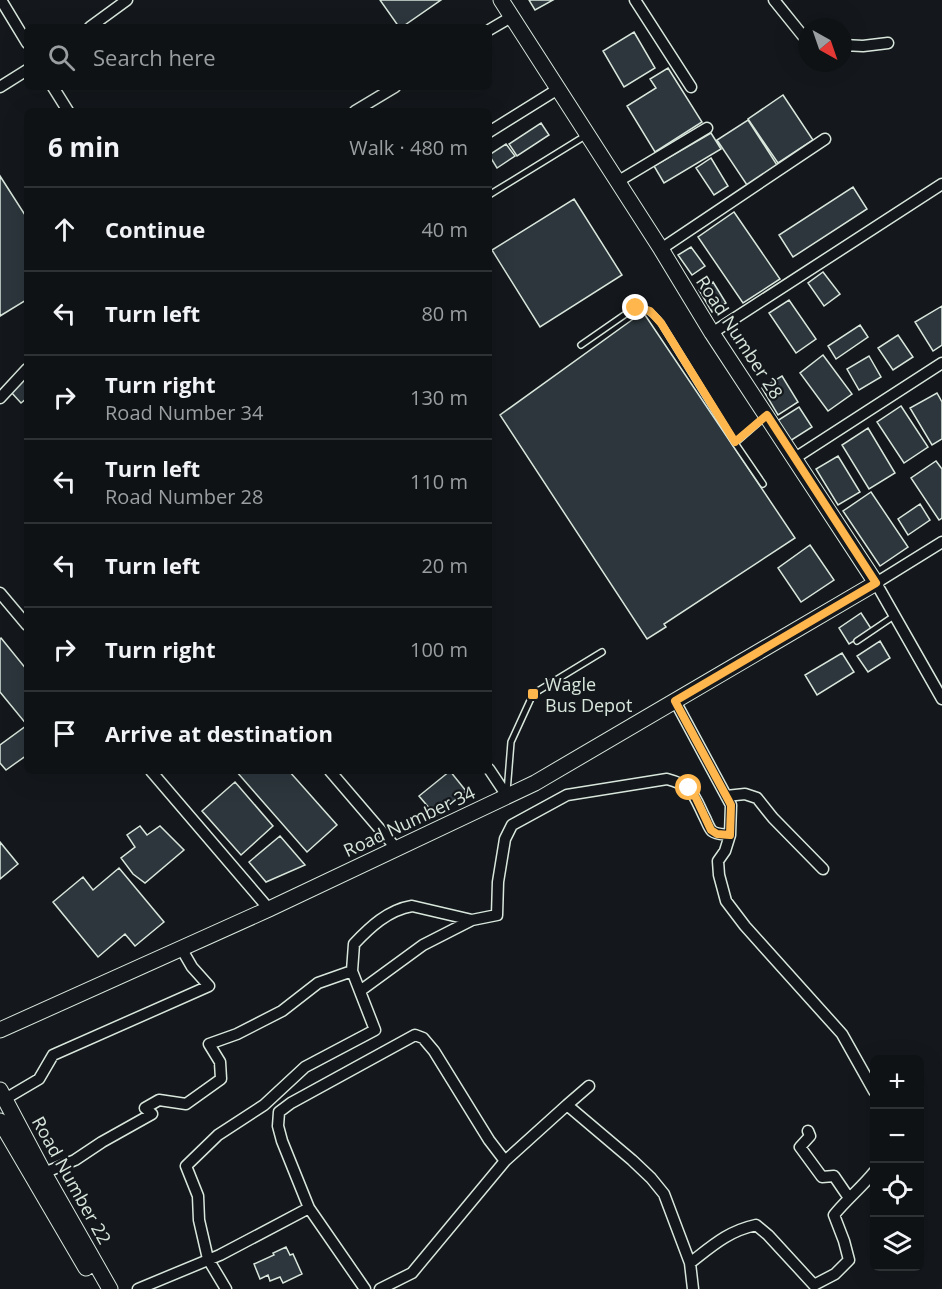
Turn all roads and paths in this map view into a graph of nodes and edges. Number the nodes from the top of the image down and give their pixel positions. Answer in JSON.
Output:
{"nodes":[{"id":1,"x":1,"y":0,"type":"edge"},
{"id":2,"x":128,"y":0,"type":"edge"},
{"id":3,"x":501,"y":0,"type":"edge"},
{"id":4,"x":635,"y":0,"type":"edge"},
{"id":5,"x":774,"y":0,"type":"edge"},
{"id":6,"x":511,"y":16,"type":"junction"},
{"id":7,"x":94,"y":24,"type":"edge"},
{"id":8,"x":492,"y":28,"type":"edge"},
{"id":9,"x":798,"y":30,"type":"edge"},
{"id":10,"x":24,"y":38,"type":"edge"},
{"id":11,"x":888,"y":43,"type":"dead end"},
{"id":12,"x":852,"y":45,"type":"edge"},
{"id":13,"x":24,"y":72,"type":"edge"},
{"id":14,"x":0,"y":87,"type":"edge"},
{"id":15,"x":691,"y":87,"type":"dead end"},
{"id":16,"x":558,"y":89,"type":"junction"},
{"id":17,"x":55,"y":90,"type":"edge"},
{"id":18,"x":390,"y":90,"type":"edge"},
{"id":19,"x":66,"y":108,"type":"edge"},
{"id":20,"x":360,"y":108,"type":"edge"},
{"id":21,"x":707,"y":128,"type":"dead end"},
{"id":22,"x":492,"y":130,"type":"edge"},
{"id":23,"x":587,"y":135,"type":"junction"},
{"id":24,"x":825,"y":139,"type":"dead end"},
{"id":25,"x":617,"y":182,"type":"junction"},
{"id":26,"x":942,"y":184,"type":"edge"},
{"id":27,"x":492,"y":193,"type":"edge"},
{"id":28,"x":661,"y":249,"type":"junction"},
{"id":29,"x":712,"y":333,"type":"junction"},
{"id":30,"x":582,"y":345,"type":"dead end"},
{"id":31,"x":942,"y":363,"type":"edge"},
{"id":32,"x":24,"y":372,"type":"edge"},
{"id":33,"x":0,"y":398,"type":"edge"},
{"id":34,"x":767,"y":415,"type":"junction"},
{"id":35,"x":735,"y":442,"type":"junction"},
{"id":36,"x":795,"y":458,"type":"junction"},
{"id":37,"x":763,"y":484,"type":"dead end"},
{"id":38,"x":942,"y":542,"type":"edge"},
{"id":39,"x":876,"y":583,"type":"junction"},
{"id":40,"x":0,"y":593,"type":"edge"},
{"id":41,"x":894,"y":616,"type":"junction"},
{"id":42,"x":24,"y":621,"type":"edge"},
{"id":43,"x":857,"y":641,"type":"dead end"},
{"id":44,"x":602,"y":652,"type":"dead end"},
{"id":45,"x":942,"y":699,"type":"edge"},
{"id":46,"x":675,"y":701,"type":"junction"},
{"id":47,"x":492,"y":773,"type":"edge"},
{"id":48,"x":154,"y":774,"type":"edge"},
{"id":49,"x":333,"y":774,"type":"edge"},
{"id":50,"x":507,"y":796,"type":"junction"},
{"id":51,"x":726,"y":796,"type":"junction"},
{"id":52,"x":730,"y":835,"type":"junction"},
{"id":53,"x":396,"y":848,"type":"junction"},
{"id":54,"x":823,"y":869,"type":"dead end"},
{"id":55,"x":269,"y":909,"type":"junction"},
{"id":56,"x":472,"y":920,"type":"junction"},
{"id":57,"x":181,"y":948,"type":"junction"},
{"id":58,"x":352,"y":971,"type":"junction"},
{"id":59,"x":360,"y":991,"type":"junction"},
{"id":60,"x":0,"y":1030,"type":"edge"},
{"id":61,"x":870,"y":1083,"type":"edge"},
{"id":62,"x":589,"y":1086,"type":"dead end"},
{"id":63,"x":3,"y":1095,"type":"edge"},
{"id":64,"x":567,"y":1105,"type":"junction"},
{"id":65,"x":0,"y":1121,"type":"edge"},
{"id":66,"x":808,"y":1131,"type":"dead end"},
{"id":67,"x":505,"y":1161,"type":"junction"},
{"id":68,"x":44,"y":1173,"type":"junction"},
{"id":69,"x":870,"y":1177,"type":"edge"},
{"id":70,"x":849,"y":1198,"type":"junction"},
{"id":71,"x":309,"y":1208,"type":"junction"},
{"id":72,"x":208,"y":1259,"type":"junction"},
{"id":73,"x":690,"y":1263,"type":"junction"},
{"id":74,"x":389,"y":1287,"type":"edge"},
{"id":75,"x":814,"y":1287,"type":"edge"},
{"id":76,"x":98,"y":1289,"type":"edge"},
{"id":77,"x":110,"y":1289,"type":"edge"},
{"id":78,"x":138,"y":1289,"type":"edge"},
{"id":79,"x":226,"y":1289,"type":"edge"},
{"id":80,"x":365,"y":1289,"type":"edge"},
{"id":81,"x":693,"y":1289,"type":"edge"}],
"edges":[{"from":1,"to":10,"type":"street"},
{"from":2,"to":7,"type":"street"},
{"from":3,"to":6,"type":"street","name":"Road Number 28"},
{"from":4,"to":15,"type":"street"},
{"from":5,"to":9,"type":"street"},
{"from":6,"to":8,"type":"street"},
{"from":6,"to":16,"type":"street","name":"Road Number 28"},
{"from":11,"to":12,"type":"street"},
{"from":13,"to":14,"type":"street"},
{"from":16,"to":22,"type":"street"},
{"from":16,"to":23,"type":"street","name":"Road Number 28"},
{"from":17,"to":19,"type":"street"},
{"from":18,"to":20,"type":"street"},
{"from":21,"to":25,"type":"street"},
{"from":23,"to":25,"type":"street","name":"Road Number 28"},
{"from":23,"to":27,"type":"lane"},
{"from":24,"to":28,"type":"street"},
{"from":25,"to":28,"type":"street","name":"Road Number 28"},
{"from":26,"to":29,"type":"street"},
{"from":28,"to":29,"type":"street","name":"Road Number 28"},
{"from":29,"to":34,"type":"street","name":"Road Number 28"},
{"from":30,"to":35,"type":"lane"},
{"from":31,"to":36,"type":"street"},
{"from":32,"to":33,"type":"street"},
{"from":34,"to":35,"type":"lane"},
{"from":34,"to":36,"type":"street","name":"Road Number 28"},
{"from":35,"to":37,"type":"lane"},
{"from":36,"to":39,"type":"street","name":"Road Number 28"},
{"from":38,"to":39,"type":"street","name":"Road Number 34"},
{"from":39,"to":41,"type":"street","name":"Road Number 28"},
{"from":39,"to":46,"type":"street","name":"Road Number 34"},
{"from":40,"to":42,"type":"street"},
{"from":41,"to":43,"type":"lane"},
{"from":41,"to":45,"type":"street","name":"Road Number 28"},
{"from":44,"to":50,"type":"lane"},
{"from":46,"to":50,"type":"street","name":"Road Number 34"},
{"from":46,"to":51,"type":"street"},
{"from":47,"to":50,"type":"street"},
{"from":48,"to":55,"type":"street"},
{"from":49,"to":53,"type":"street"},
{"from":50,"to":53,"type":"street","name":"Road Number 34"},
{"from":51,"to":52,"type":"street"},
{"from":51,"to":54,"type":"street"},
{"from":52,"to":56,"type":"street"},
{"from":52,"to":61,"type":"street"},
{"from":53,"to":55,"type":"street","name":"Road Number 34"},
{"from":55,"to":57,"type":"street","name":"Road Number 34"},
{"from":56,"to":58,"type":"street"},
{"from":56,"to":59,"type":"street"},
{"from":57,"to":60,"type":"street","name":"Road Number 34"},
{"from":57,"to":63,"type":"street"},
{"from":58,"to":59,"type":"street"},
{"from":58,"to":68,"type":"street"},
{"from":59,"to":72,"type":"street"},
{"from":62,"to":64,"type":"street"},
{"from":63,"to":68,"type":"street","name":"Road Number 22"},
{"from":64,"to":67,"type":"street"},
{"from":64,"to":73,"type":"street"},
{"from":65,"to":76,"type":"street","name":"Road Number 22"},
{"from":66,"to":70,"type":"street"},
{"from":67,"to":71,"type":"street"},
{"from":67,"to":74,"type":"street"},
{"from":68,"to":77,"type":"street","name":"Road Number 22"},
{"from":69,"to":70,"type":"street"},
{"from":70,"to":75,"type":"street"},
{"from":71,"to":72,"type":"street"},
{"from":71,"to":80,"type":"street"},
{"from":72,"to":78,"type":"street"},
{"from":72,"to":79,"type":"street"},
{"from":73,"to":75,"type":"street"},
{"from":73,"to":81,"type":"street"}]}
